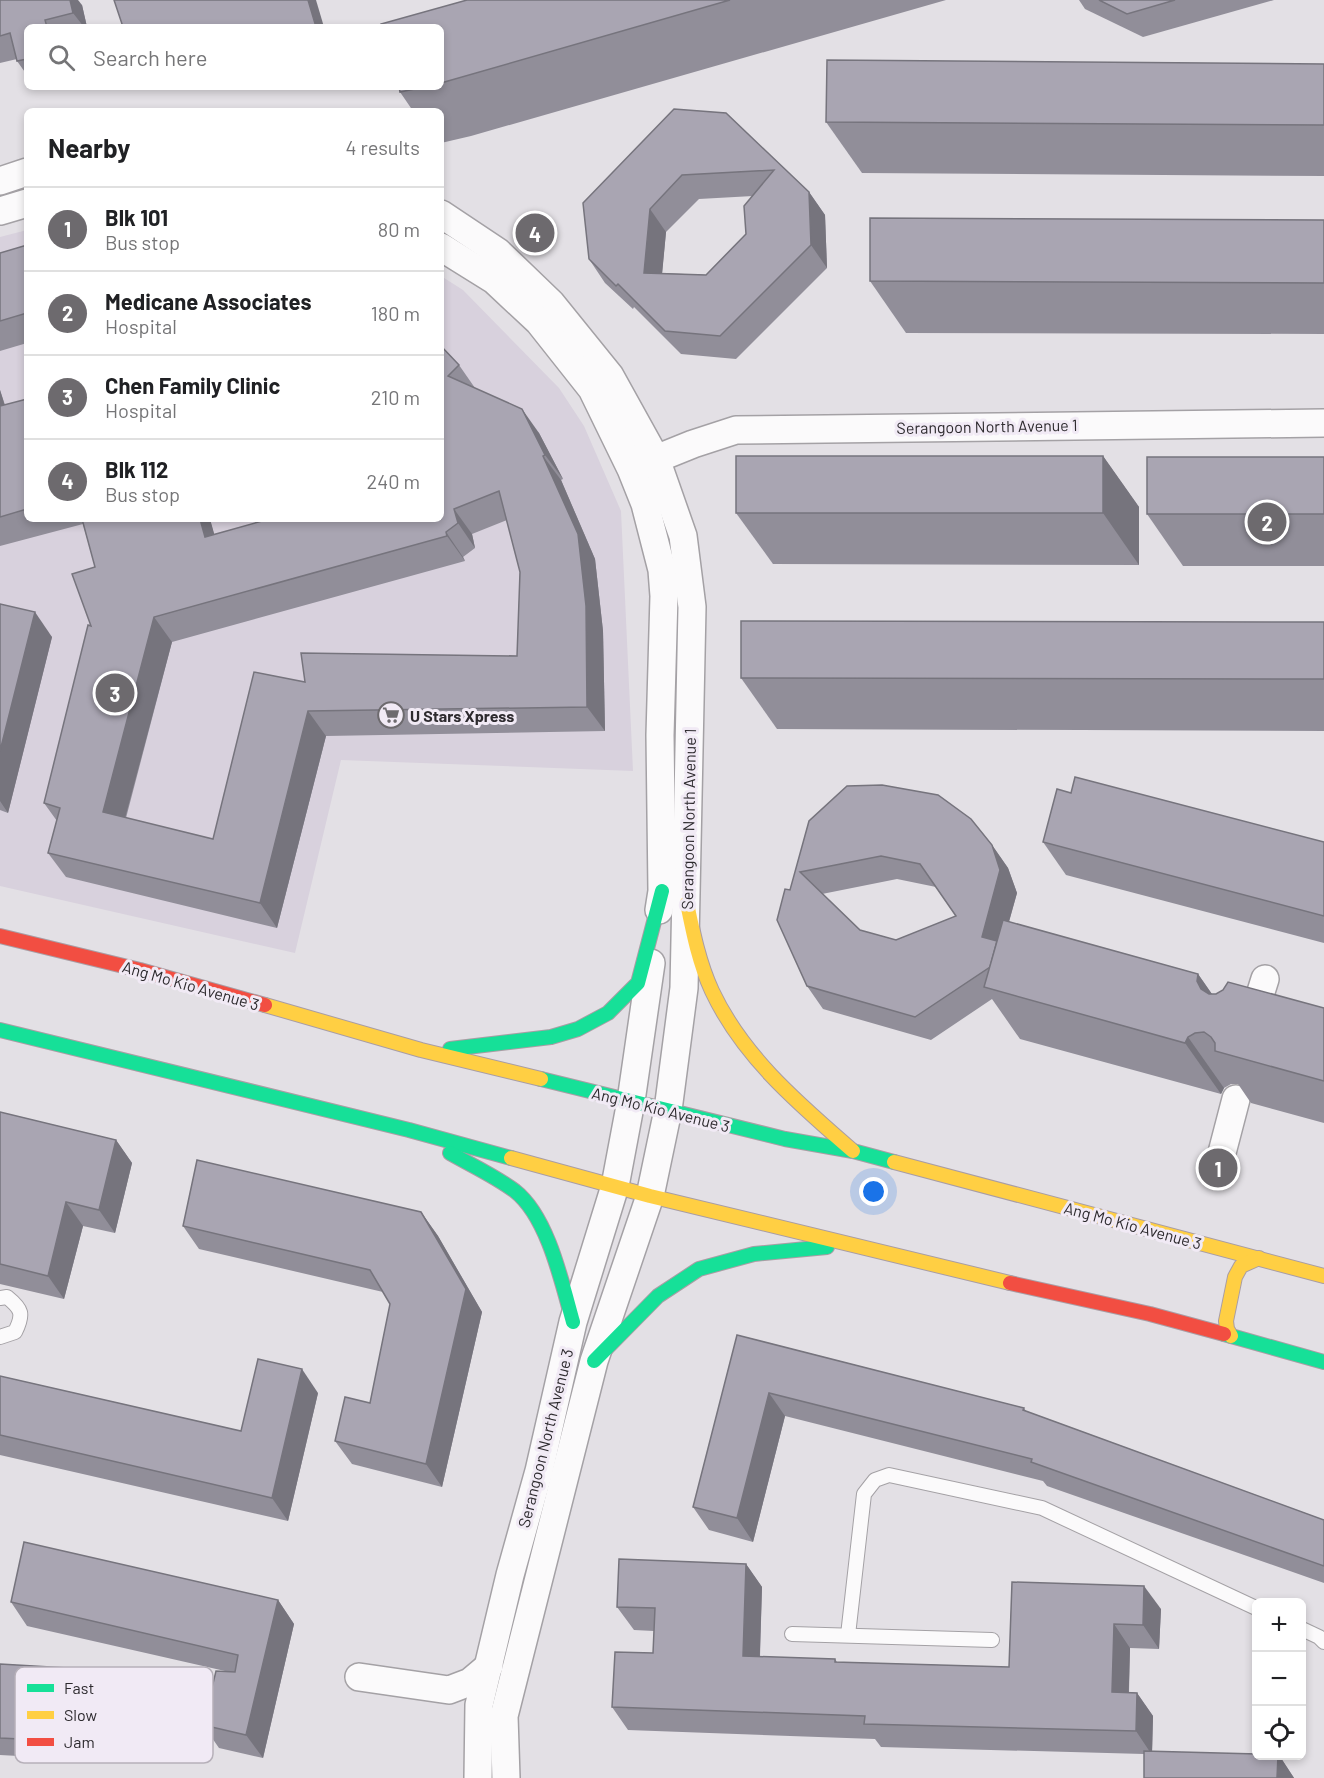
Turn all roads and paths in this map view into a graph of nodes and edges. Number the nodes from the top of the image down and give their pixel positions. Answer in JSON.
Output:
{"nodes":[{"id":1,"x":24,"y":173,"type":"edge"},
{"id":2,"x":0,"y":181,"type":"edge"},
{"id":3,"x":24,"y":204,"type":"edge"},
{"id":4,"x":0,"y":211,"type":"edge"},
{"id":5,"x":444,"y":216,"type":"edge"},
{"id":6,"x":444,"y":249,"type":"edge"},
{"id":7,"x":1324,"y":423,"type":"edge"},
{"id":8,"x":656,"y":459,"type":"junction"},
{"id":9,"x":631,"y":469,"type":"junction"},
{"id":10,"x":662,"y":891,"type":"junction"},
{"id":11,"x":687,"y":903,"type":"junction"},
{"id":12,"x":0,"y":936,"type":"edge"},
{"id":13,"x":1265,"y":979,"type":"dead end"},
{"id":14,"x":0,"y":1030,"type":"edge"},
{"id":15,"x":1249,"y":1030,"type":"edge"},
{"id":16,"x":421,"y":1050,"type":"junction"},
{"id":17,"x":1236,"y":1098,"type":"edge"},
{"id":18,"x":631,"y":1101,"type":"junction"},
{"id":19,"x":668,"y":1110,"type":"junction"},
{"id":20,"x":409,"y":1130,"type":"junction"},
{"id":21,"x":853,"y":1151,"type":"junction"},
{"id":22,"x":1218,"y":1168,"type":"dead end"},
{"id":23,"x":615,"y":1186,"type":"junction"},
{"id":24,"x":650,"y":1196,"type":"junction"},
{"id":25,"x":853,"y":1245,"type":"junction"},
{"id":26,"x":1259,"y":1258,"type":"junction"},
{"id":27,"x":1324,"y":1276,"type":"edge"},
{"id":28,"x":0,"y":1298,"type":"edge"},
{"id":29,"x":573,"y":1322,"type":"junction"},
{"id":30,"x":1231,"y":1336,"type":"junction"},
{"id":31,"x":0,"y":1337,"type":"edge"},
{"id":32,"x":594,"y":1361,"type":"junction"},
{"id":33,"x":1324,"y":1362,"type":"edge"},
{"id":34,"x":1252,"y":1606,"type":"edge"},
{"id":35,"x":1306,"y":1631,"type":"edge"},
{"id":36,"x":792,"y":1634,"type":"dead end"},
{"id":37,"x":848,"y":1635,"type":"junction"},
{"id":38,"x":992,"y":1640,"type":"dead end"},
{"id":39,"x":1324,"y":1642,"type":"edge"},
{"id":40,"x":489,"y":1666,"type":"junction"},
{"id":41,"x":359,"y":1677,"type":"dead end"},
{"id":42,"x":478,"y":1778,"type":"edge"},
{"id":43,"x":506,"y":1778,"type":"edge"}],
"edges":[{"from":1,"to":2,"type":"street"},
{"from":3,"to":4,"type":"street"},
{"from":5,"to":8,"type":"street","name":"Serangoon North Avenue 1"},
{"from":6,"to":9,"type":"street","name":"Serangoon North Avenue 1"},
{"from":7,"to":8,"type":"street","name":"Serangoon North Avenue 1"},
{"from":8,"to":9,"type":"street","name":"Serangoon North Avenue 1"},
{"from":8,"to":11,"type":"street","name":"Serangoon North Avenue 1"},
{"from":9,"to":10,"type":"street","name":"Serangoon North Avenue 1"},
{"from":10,"to":16,"type":"highway"},
{"from":10,"to":18,"type":"street","name":"Serangoon North Avenue 1"},
{"from":11,"to":19,"type":"street","name":"Serangoon North Avenue 1"},
{"from":11,"to":21,"type":"highway"},
{"from":12,"to":16,"type":"highway","name":"Ang Mo Kio Avenue 3"},
{"from":13,"to":15,"type":"street"},
{"from":14,"to":20,"type":"highway"},
{"from":16,"to":18,"type":"highway","name":"Ang Mo Kio Avenue 3"},
{"from":17,"to":22,"type":"street"},
{"from":18,"to":19,"type":"highway","name":"Ang Mo Kio Avenue 3"},
{"from":18,"to":23,"type":"street","name":"Serangoon North Avenue 3"},
{"from":19,"to":21,"type":"highway","name":"Ang Mo Kio Avenue 3"},
{"from":19,"to":24,"type":"street","name":"Serangoon North Avenue 3"},
{"from":20,"to":23,"type":"highway"},
{"from":20,"to":29,"type":"highway"},
{"from":21,"to":26,"type":"highway","name":"Ang Mo Kio Avenue 3"},
{"from":23,"to":24,"type":"highway"},
{"from":23,"to":29,"type":"street","name":"Serangoon North Avenue 3"},
{"from":24,"to":25,"type":"highway"},
{"from":24,"to":32,"type":"street","name":"Serangoon North Avenue 3"},
{"from":25,"to":30,"type":"highway"},
{"from":25,"to":32,"type":"highway"},
{"from":26,"to":27,"type":"highway","name":"Ang Mo Kio Avenue 3"},
{"from":26,"to":30,"type":"highway"},
{"from":28,"to":31,"type":"lane"},
{"from":29,"to":40,"type":"street","name":"Serangoon North Avenue 3"},
{"from":30,"to":33,"type":"highway"},
{"from":32,"to":43,"type":"street","name":"Serangoon North Avenue 3"},
{"from":34,"to":37,"type":"lane"},
{"from":35,"to":39,"type":"lane"},
{"from":36,"to":37,"type":"lane"},
{"from":37,"to":38,"type":"lane"},
{"from":40,"to":41,"type":"street"},
{"from":40,"to":42,"type":"street","name":"Serangoon North Avenue 3"}]}
